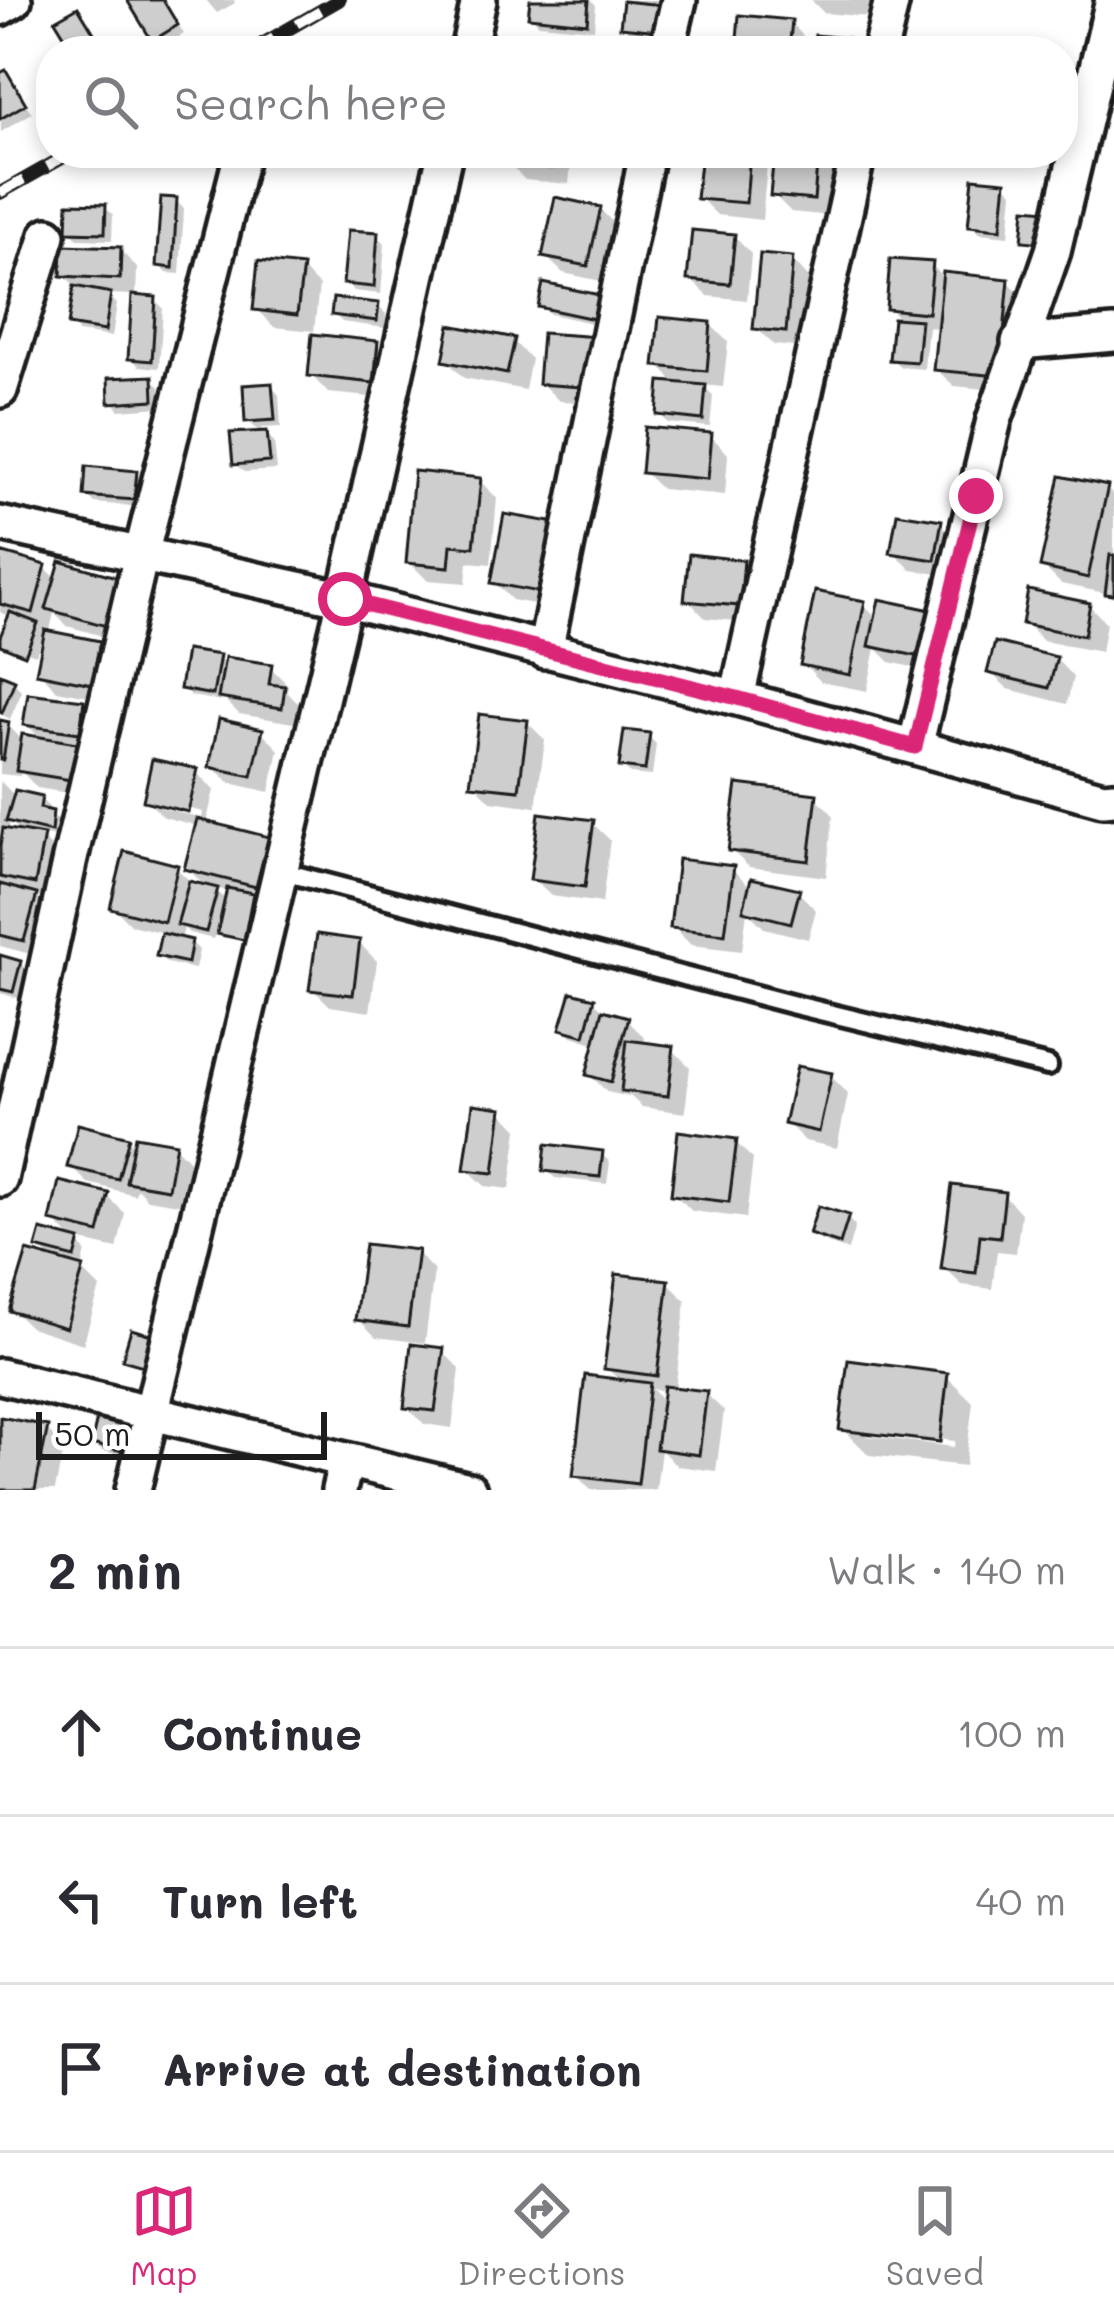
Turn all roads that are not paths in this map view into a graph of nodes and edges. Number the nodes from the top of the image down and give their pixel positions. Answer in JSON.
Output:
{"nodes":[{"id":1,"x":14,"y":0,"type":"edge"},
{"id":2,"x":479,"y":0,"type":"edge"},
{"id":3,"x":679,"y":0,"type":"edge"},
{"id":4,"x":892,"y":0,"type":"edge"},
{"id":5,"x":1113,"y":0,"type":"edge"},
{"id":6,"x":0,"y":6,"type":"edge"},
{"id":7,"x":471,"y":36,"type":"edge"},
{"id":8,"x":671,"y":36,"type":"edge"},
{"id":9,"x":884,"y":36,"type":"edge"},
{"id":10,"x":1078,"y":146,"type":"edge"},
{"id":11,"x":238,"y":168,"type":"edge"},
{"id":12,"x":442,"y":168,"type":"edge"},
{"id":13,"x":643,"y":168,"type":"edge"},
{"id":14,"x":855,"y":168,"type":"edge"},
{"id":15,"x":1073,"y":168,"type":"edge"},
{"id":16,"x":48,"y":236,"type":"dead end"},
{"id":17,"x":1114,"y":334,"type":"edge"},
{"id":18,"x":1019,"y":342,"type":"junction"},
{"id":19,"x":0,"y":390,"type":"edge"},
{"id":20,"x":0,"y":524,"type":"edge"},
{"id":21,"x":141,"y":555,"type":"junction"},
{"id":22,"x":345,"y":599,"type":"junction"},
{"id":23,"x":544,"y":651,"type":"junction"},
{"id":24,"x":737,"y":698,"type":"junction"},
{"id":25,"x":915,"y":747,"type":"junction"},
{"id":26,"x":1114,"y":798,"type":"edge"},
{"id":27,"x":280,"y":871,"type":"junction"},
{"id":28,"x":1048,"y":1066,"type":"dead end"},
{"id":29,"x":0,"y":1179,"type":"edge"},
{"id":30,"x":0,"y":1376,"type":"edge"},
{"id":31,"x":150,"y":1412,"type":"junction"},
{"id":32,"x":343,"y":1475,"type":"edge"},
{"id":33,"x":133,"y":1490,"type":"edge"},
{"id":34,"x":469,"y":1490,"type":"edge"}],
"edges":[{"from":1,"to":6,"type":"street"},
{"from":2,"to":7,"type":"street"},
{"from":3,"to":8,"type":"street"},
{"from":4,"to":9,"type":"street"},
{"from":5,"to":10,"type":"street"},
{"from":11,"to":21,"type":"street"},
{"from":12,"to":22,"type":"street"},
{"from":13,"to":23,"type":"street"},
{"from":14,"to":24,"type":"street"},
{"from":15,"to":18,"type":"street"},
{"from":16,"to":19,"type":"street"},
{"from":17,"to":18,"type":"street"},
{"from":18,"to":25,"type":"street"},
{"from":20,"to":21,"type":"street"},
{"from":21,"to":22,"type":"street"},
{"from":21,"to":29,"type":"street"},
{"from":22,"to":23,"type":"street"},
{"from":22,"to":27,"type":"street"},
{"from":23,"to":24,"type":"street"},
{"from":24,"to":25,"type":"street"},
{"from":25,"to":26,"type":"street"},
{"from":27,"to":28,"type":"lane"},
{"from":27,"to":31,"type":"street"},
{"from":30,"to":31,"type":"street"},
{"from":31,"to":32,"type":"street"},
{"from":31,"to":33,"type":"street"},
{"from":32,"to":34,"type":"street"}]}
